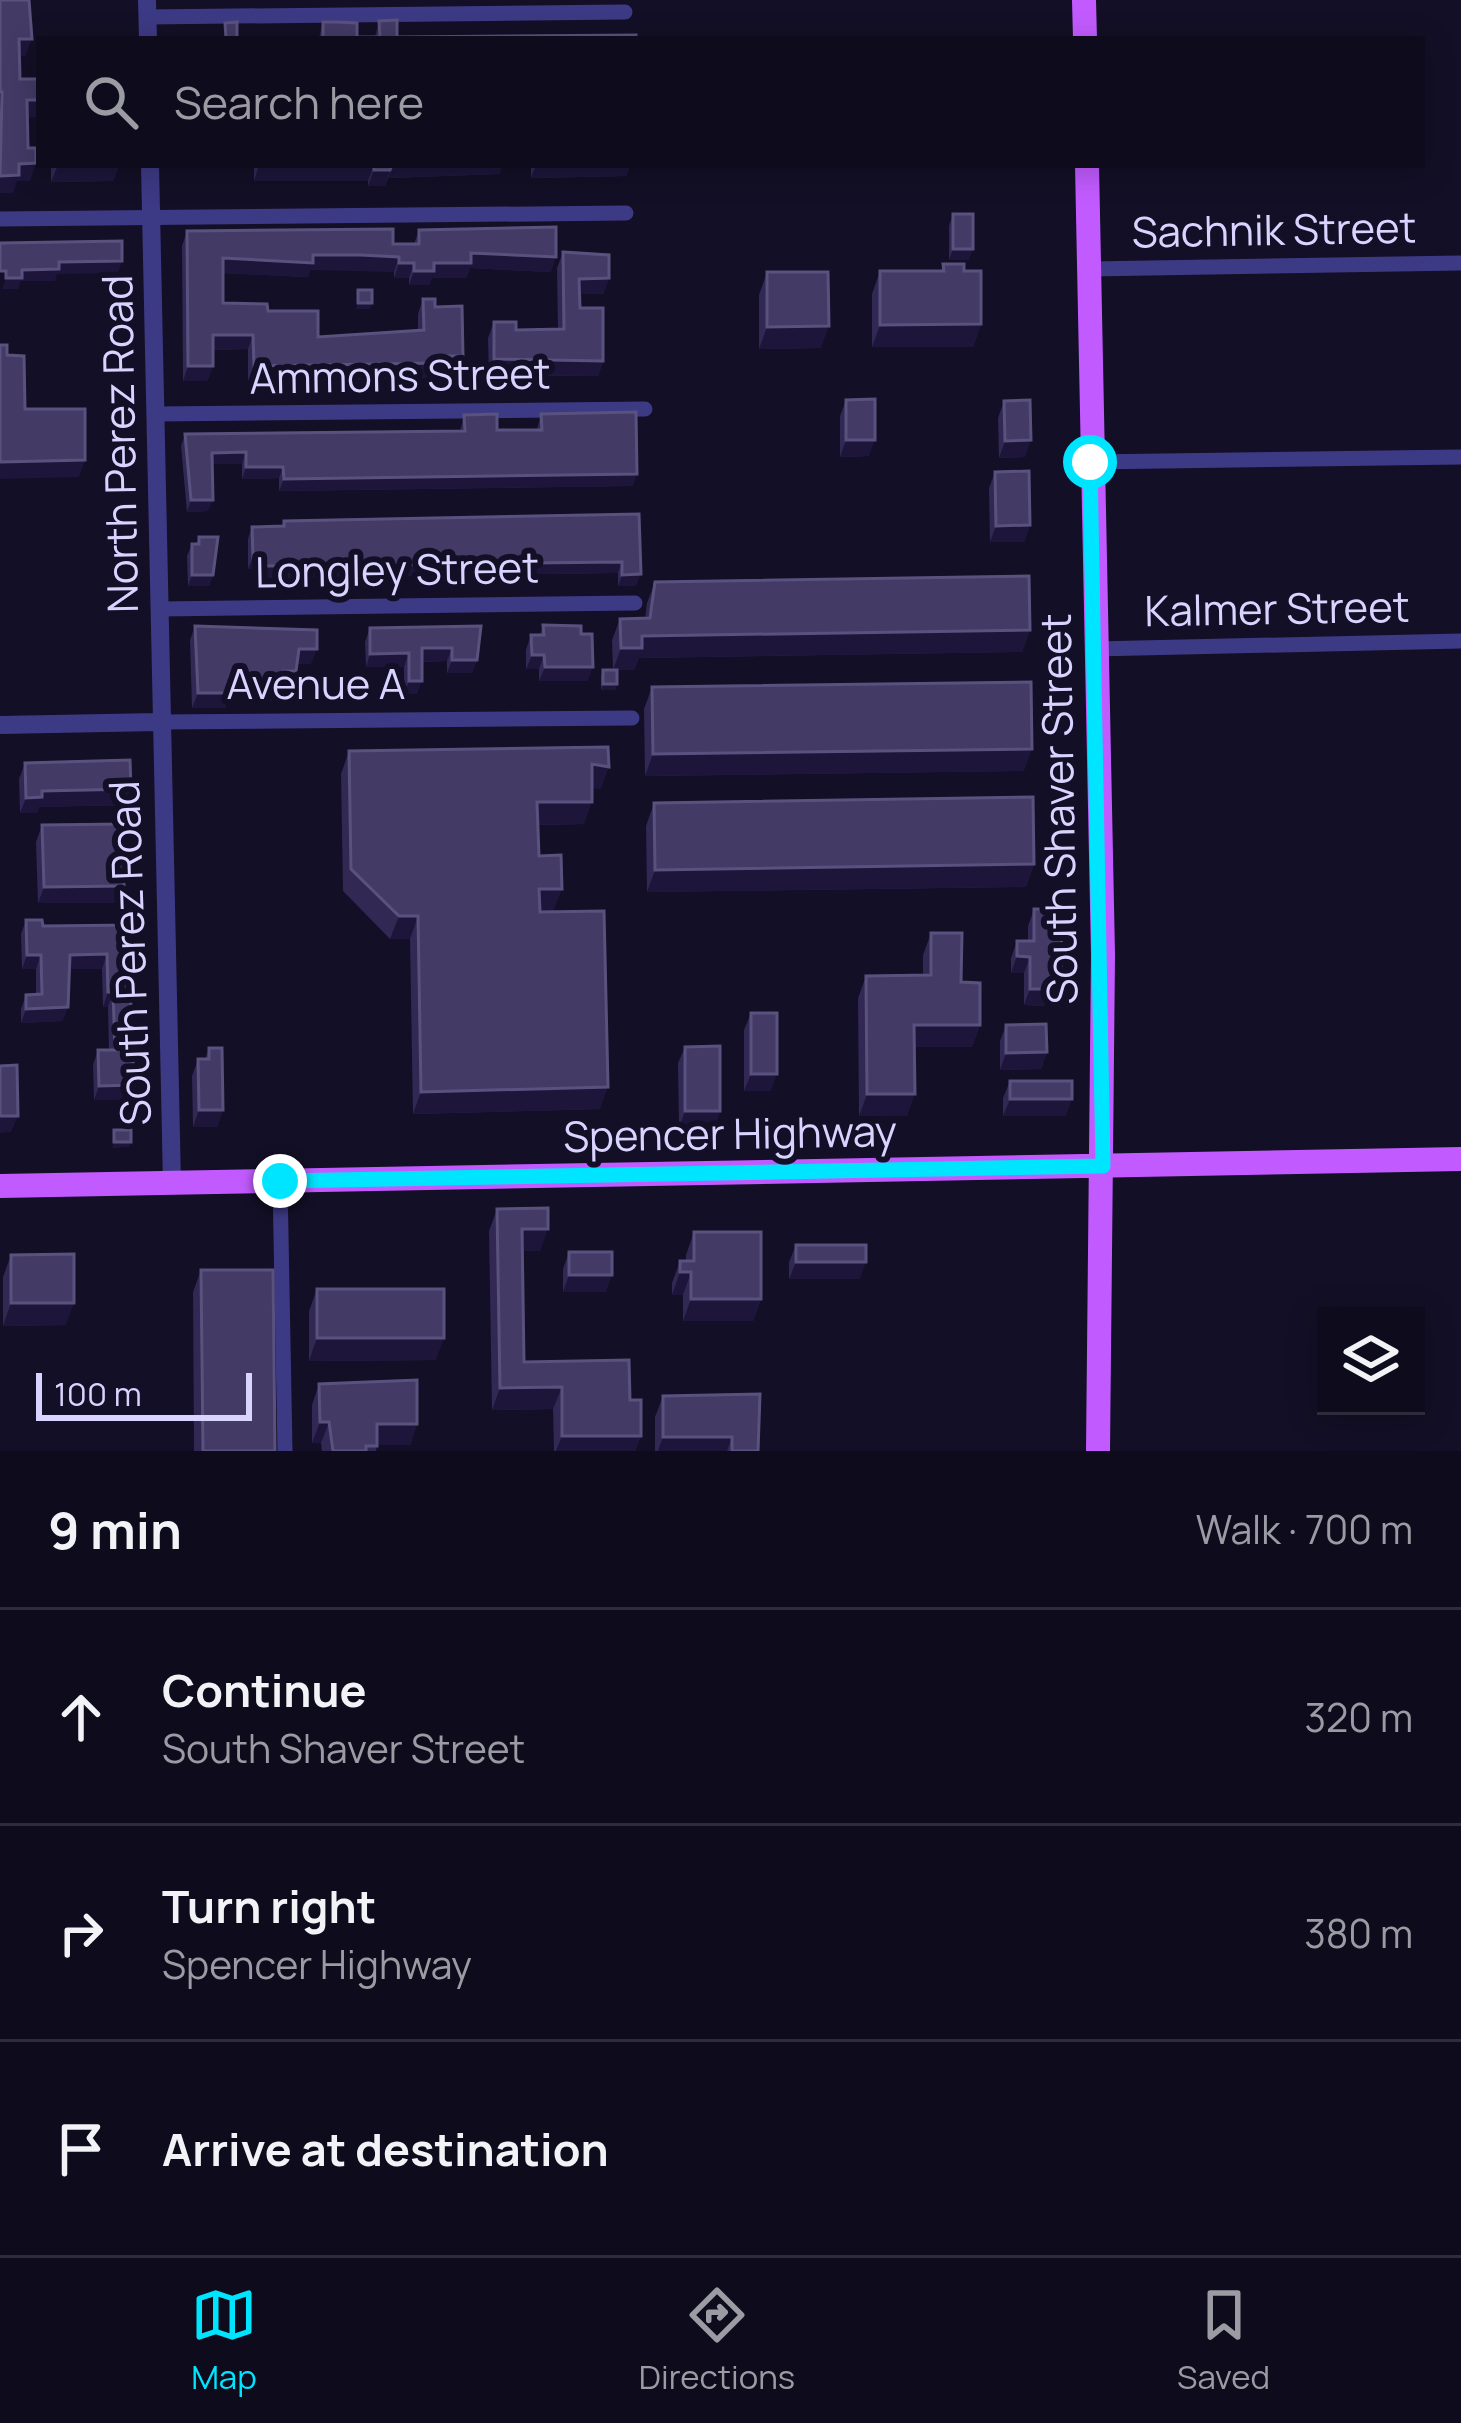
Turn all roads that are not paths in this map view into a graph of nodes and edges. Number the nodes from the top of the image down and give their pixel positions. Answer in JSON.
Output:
{"nodes":[{"id":1,"x":1084,"y":0,"type":"edge"},
{"id":2,"x":147,"y":9,"type":"edge"},
{"id":3,"x":626,"y":12,"type":"dead end"},
{"id":4,"x":1085,"y":36,"type":"edge"},
{"id":5,"x":150,"y":168,"type":"edge"},
{"id":6,"x":1087,"y":168,"type":"edge"},
{"id":7,"x":626,"y":213,"type":"dead end"},
{"id":8,"x":151,"y":217,"type":"junction"},
{"id":9,"x":0,"y":219,"type":"edge"},
{"id":10,"x":1461,"y":263,"type":"edge"},
{"id":11,"x":1089,"y":268,"type":"junction"},
{"id":12,"x":645,"y":409,"type":"dead end"},
{"id":13,"x":156,"y":414,"type":"junction"},
{"id":14,"x":1461,"y":457,"type":"edge"},
{"id":15,"x":1090,"y":462,"type":"junction"},
{"id":16,"x":635,"y":603,"type":"dead end"},
{"id":17,"x":160,"y":609,"type":"junction"},
{"id":18,"x":1461,"y":641,"type":"edge"},
{"id":19,"x":1094,"y":649,"type":"junction"},
{"id":20,"x":632,"y":718,"type":"dead end"},
{"id":21,"x":159,"y":722,"type":"junction"},
{"id":22,"x":0,"y":725,"type":"edge"},
{"id":23,"x":1461,"y":1159,"type":"edge"},
{"id":24,"x":1103,"y":1166,"type":"junction"},
{"id":25,"x":280,"y":1181,"type":"junction"},
{"id":26,"x":172,"y":1183,"type":"junction"},
{"id":27,"x":0,"y":1186,"type":"edge"},
{"id":28,"x":285,"y":1451,"type":"edge"},
{"id":29,"x":1098,"y":1451,"type":"edge"}],
"edges":[{"from":1,"to":4,"type":"main road"},
{"from":2,"to":3,"type":"street"},
{"from":5,"to":8,"type":"street","name":"North Perez Road"},
{"from":6,"to":11,"type":"main road","name":"South Shaver Street"},
{"from":7,"to":8,"type":"street"},
{"from":8,"to":9,"type":"street"},
{"from":8,"to":13,"type":"street","name":"North Perez Road"},
{"from":10,"to":11,"type":"street","name":"Sachnik Street"},
{"from":11,"to":15,"type":"main road","name":"South Shaver Street"},
{"from":12,"to":13,"type":"street","name":"Ammons Street"},
{"from":13,"to":17,"type":"street","name":"North Perez Road"},
{"from":14,"to":15,"type":"street"},
{"from":15,"to":19,"type":"main road","name":"South Shaver Street"},
{"from":16,"to":17,"type":"street","name":"Longley Street"},
{"from":17,"to":21,"type":"street","name":"North Perez Road"},
{"from":18,"to":19,"type":"street","name":"Kalmer Street"},
{"from":19,"to":24,"type":"main road","name":"South Shaver Street"},
{"from":20,"to":21,"type":"street","name":"Avenue A"},
{"from":21,"to":22,"type":"street","name":"Avenue A"},
{"from":21,"to":26,"type":"street","name":"South Perez Road"},
{"from":23,"to":24,"type":"main road","name":"Spencer Highway"},
{"from":24,"to":25,"type":"main road","name":"Spencer Highway"},
{"from":24,"to":29,"type":"main road","name":"South Shaver Street"},
{"from":25,"to":26,"type":"main road","name":"Spencer Highway"},
{"from":25,"to":28,"type":"street"},
{"from":26,"to":27,"type":"main road","name":"Spencer Highway"}]}
